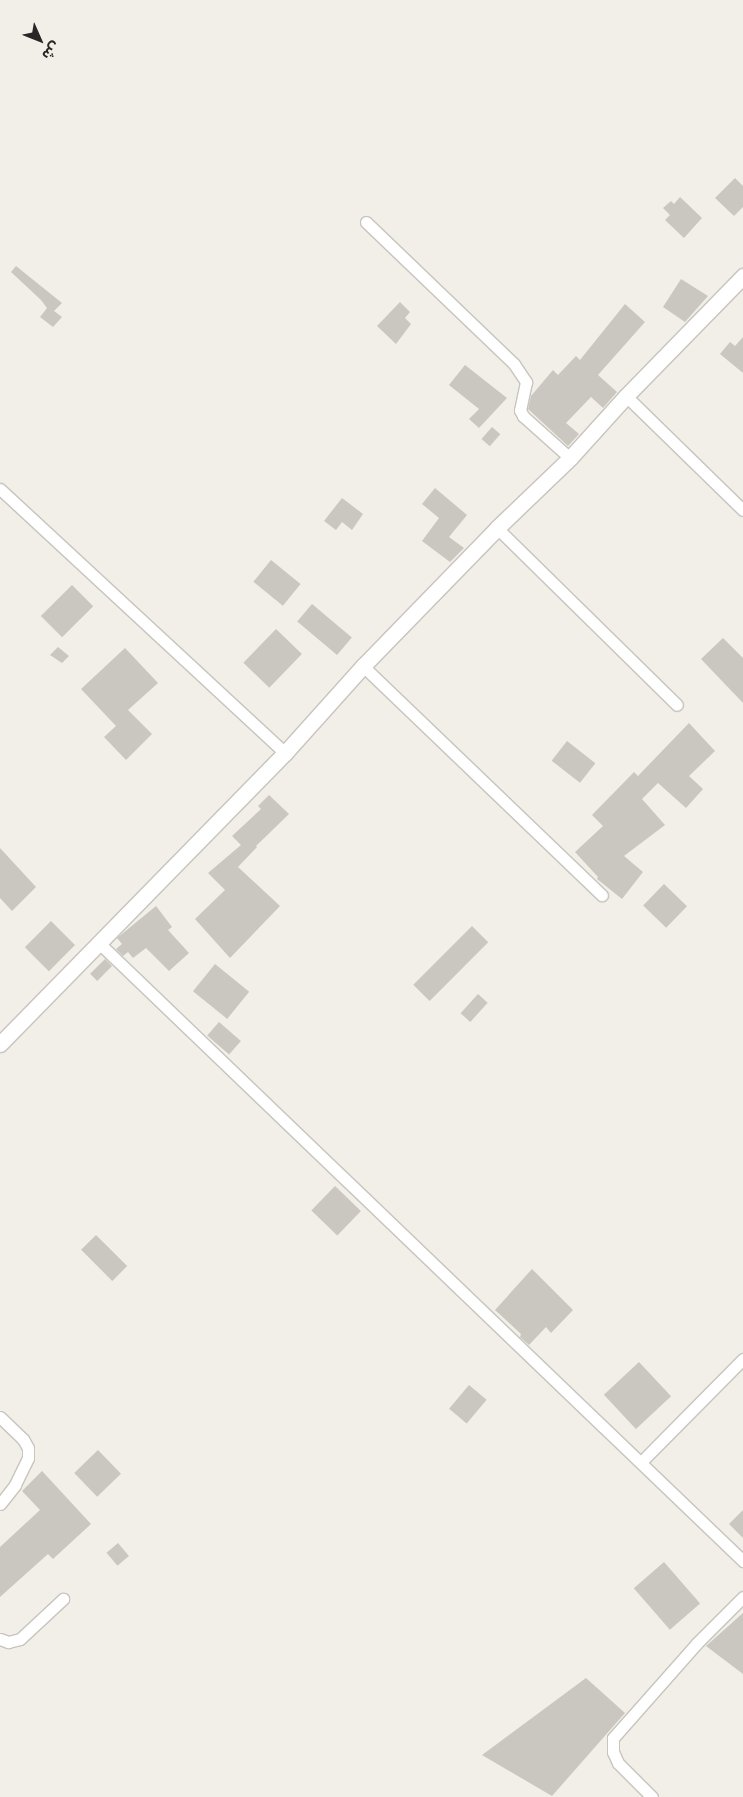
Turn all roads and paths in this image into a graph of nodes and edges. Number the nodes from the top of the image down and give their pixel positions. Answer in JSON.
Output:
{"nodes":[{"id":1,"x":366,"y":222,"type":"dead end"},
{"id":2,"x":743,"y":276,"type":"edge"},
{"id":3,"x":626,"y":396,"type":"junction"},
{"id":4,"x":570,"y":458,"type":"junction"},
{"id":5,"x":0,"y":489,"type":"edge"},
{"id":6,"x":743,"y":510,"type":"edge"},
{"id":7,"x":497,"y":528,"type":"junction"},
{"id":8,"x":363,"y":666,"type":"junction"},
{"id":9,"x":677,"y":704,"type":"dead end"},
{"id":10,"x":285,"y":753,"type":"junction"},
{"id":11,"x":602,"y":895,"type":"dead end"},
{"id":12,"x":99,"y":943,"type":"junction"},
{"id":13,"x":0,"y":1044,"type":"edge"},
{"id":14,"x":743,"y":1359,"type":"edge"},
{"id":15,"x":0,"y":1417,"type":"edge"},
{"id":16,"x":642,"y":1461,"type":"junction"},
{"id":17,"x":0,"y":1504,"type":"edge"},
{"id":18,"x":743,"y":1560,"type":"edge"},
{"id":19,"x":743,"y":1597,"type":"edge"},
{"id":20,"x":63,"y":1599,"type":"dead end"},
{"id":21,"x":0,"y":1639,"type":"edge"},
{"id":22,"x":652,"y":1797,"type":"edge"}],
"edges":[{"from":1,"to":4,"type":"street"},
{"from":2,"to":3,"type":"street"},
{"from":3,"to":4,"type":"street"},
{"from":3,"to":6,"type":"street"},
{"from":4,"to":7,"type":"street"},
{"from":5,"to":10,"type":"street"},
{"from":7,"to":8,"type":"street"},
{"from":7,"to":9,"type":"street"},
{"from":8,"to":10,"type":"street"},
{"from":8,"to":11,"type":"street"},
{"from":10,"to":12,"type":"street"},
{"from":12,"to":13,"type":"street"},
{"from":12,"to":16,"type":"street"},
{"from":14,"to":16,"type":"street"},
{"from":15,"to":17,"type":"street"},
{"from":16,"to":18,"type":"street"},
{"from":19,"to":22,"type":"street"},
{"from":20,"to":21,"type":"street"}]}
